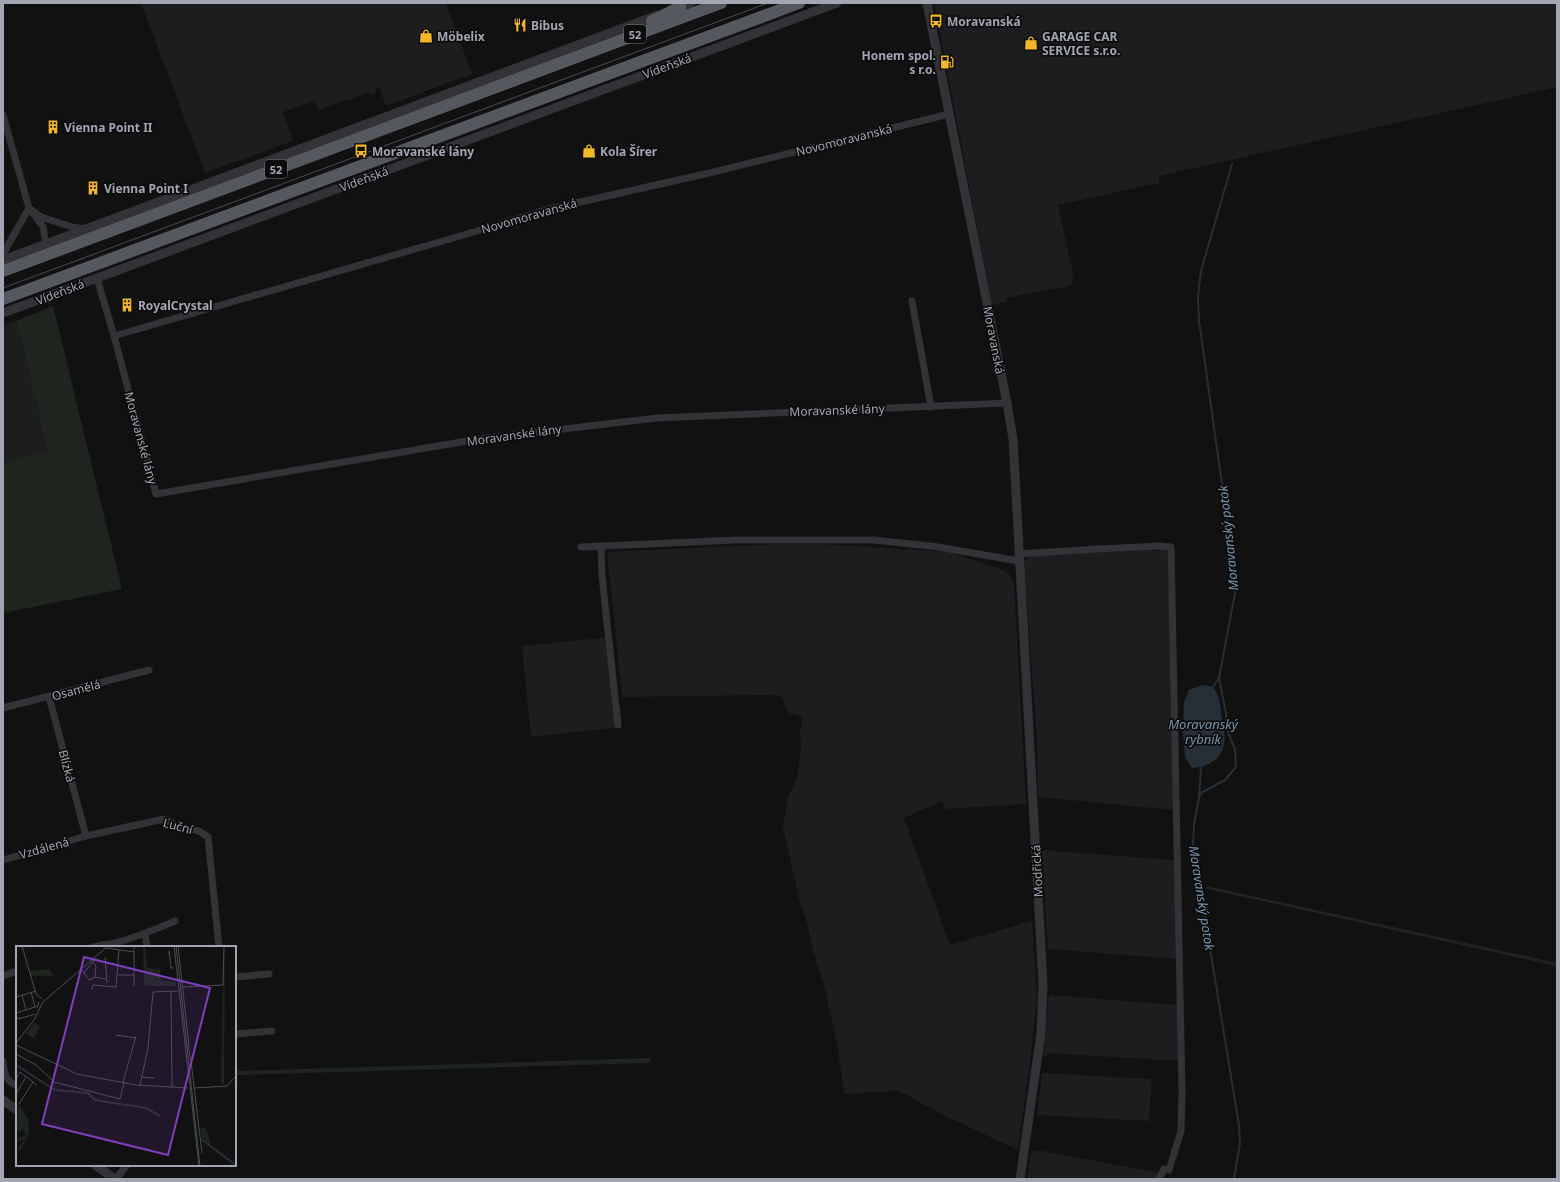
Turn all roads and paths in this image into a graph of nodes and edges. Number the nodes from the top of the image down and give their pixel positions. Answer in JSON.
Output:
{"nodes":[{"id":1,"x":720,"y":3,"type":"edge"},
{"id":2,"x":798,"y":3,"type":"edge"},
{"id":3,"x":837,"y":3,"type":"edge"},
{"id":4,"x":927,"y":3,"type":"edge"},
{"id":5,"x":685,"y":5,"type":"edge"},
{"id":6,"x":550,"y":66,"type":"junction"},
{"id":7,"x":949,"y":114,"type":"junction"},
{"id":8,"x":3,"y":115,"type":"edge"},
{"id":9,"x":29,"y":208,"type":"junction"},
{"id":10,"x":85,"y":229,"type":"junction"},
{"id":11,"x":46,"y":244,"type":"junction"},
{"id":12,"x":3,"y":254,"type":"edge"},
{"id":13,"x":3,"y":260,"type":"edge"},
{"id":14,"x":3,"y":271,"type":"edge"},
{"id":15,"x":97,"y":278,"type":"junction"},
{"id":16,"x":3,"y":299,"type":"edge"},
{"id":17,"x":912,"y":301,"type":"dead end"},
{"id":18,"x":3,"y":313,"type":"edge"},
{"id":19,"x":114,"y":336,"type":"junction"},
{"id":20,"x":1007,"y":403,"type":"junction"},
{"id":21,"x":931,"y":407,"type":"junction"},
{"id":22,"x":601,"y":546,"type":"junction"},
{"id":23,"x":580,"y":547,"type":"dead end"},
{"id":24,"x":1018,"y":557,"type":"junction"},
{"id":25,"x":149,"y":670,"type":"dead end"},
{"id":26,"x":48,"y":697,"type":"junction"},
{"id":27,"x":3,"y":708,"type":"edge"},
{"id":28,"x":618,"y":725,"type":"dead end"},
{"id":29,"x":86,"y":836,"type":"junction"},
{"id":30,"x":3,"y":860,"type":"edge"},
{"id":31,"x":175,"y":921,"type":"dead end"},
{"id":32,"x":146,"y":933,"type":"junction"},
{"id":33,"x":95,"y":946,"type":"edge"},
{"id":34,"x":147,"y":946,"type":"edge"},
{"id":35,"x":219,"y":946,"type":"edge"},
{"id":36,"x":16,"y":971,"type":"edge"},
{"id":37,"x":269,"y":974,"type":"dead end"},
{"id":38,"x":3,"y":976,"type":"edge"},
{"id":39,"x":236,"y":977,"type":"edge"},
{"id":40,"x":272,"y":1031,"type":"dead end"},
{"id":41,"x":236,"y":1034,"type":"edge"},
{"id":42,"x":3,"y":1061,"type":"edge"},
{"id":43,"x":16,"y":1086,"type":"edge"},
{"id":44,"x":3,"y":1100,"type":"edge"},
{"id":45,"x":16,"y":1109,"type":"edge"},
{"id":46,"x":96,"y":1166,"type":"edge"},
{"id":47,"x":126,"y":1166,"type":"edge"},
{"id":48,"x":116,"y":1179,"type":"edge"},
{"id":49,"x":1020,"y":1179,"type":"edge"},
{"id":50,"x":1159,"y":1179,"type":"edge"}],
"edges":[{"from":1,"to":6,"type":"highway","number":"52"},
{"from":2,"to":16,"type":"highway","name":"Vídeňská","number":"52"},
{"from":3,"to":15,"type":"street","name":"Vídeňská"},
{"from":4,"to":7,"type":"street","name":"Moravanská"},
{"from":5,"to":6,"type":"highway"},
{"from":5,"to":10,"type":"street"},
{"from":6,"to":14,"type":"highway","number":"52"},
{"from":7,"to":19,"type":"street","name":"Novomoravanská"},
{"from":7,"to":20,"type":"street","name":"Moravanská"},
{"from":8,"to":9,"type":"street"},
{"from":9,"to":10,"type":"street"},
{"from":9,"to":11,"type":"street"},
{"from":9,"to":12,"type":"street"},
{"from":10,"to":11,"type":"street"},
{"from":11,"to":13,"type":"street"},
{"from":15,"to":18,"type":"street","name":"Vídeňská"},
{"from":15,"to":19,"type":"street","name":"Moravanské lány"},
{"from":17,"to":21,"type":"street"},
{"from":19,"to":21,"type":"street","name":"Moravanské lány"},
{"from":20,"to":21,"type":"street","name":"Moravanské lány"},
{"from":20,"to":24,"type":"street","name":"Moravanská"},
{"from":22,"to":23,"type":"street"},
{"from":22,"to":24,"type":"street"},
{"from":22,"to":28,"type":"street"},
{"from":24,"to":49,"type":"street","name":"Modřická"},
{"from":24,"to":50,"type":"street"},
{"from":25,"to":26,"type":"street","name":"Osamělá"},
{"from":26,"to":27,"type":"street","name":"Osamělá"},
{"from":26,"to":29,"type":"street","name":"Blízká"},
{"from":29,"to":30,"type":"street","name":"Vzdálená"},
{"from":29,"to":35,"type":"street","name":"Luční"},
{"from":31,"to":32,"type":"street"},
{"from":32,"to":33,"type":"street"},
{"from":32,"to":34,"type":"street"},
{"from":36,"to":38,"type":"street"},
{"from":37,"to":39,"type":"street"},
{"from":40,"to":41,"type":"street"},
{"from":42,"to":43,"type":"street"},
{"from":44,"to":45,"type":"street"},
{"from":46,"to":48,"type":"street"},
{"from":47,"to":48,"type":"street"}]}
